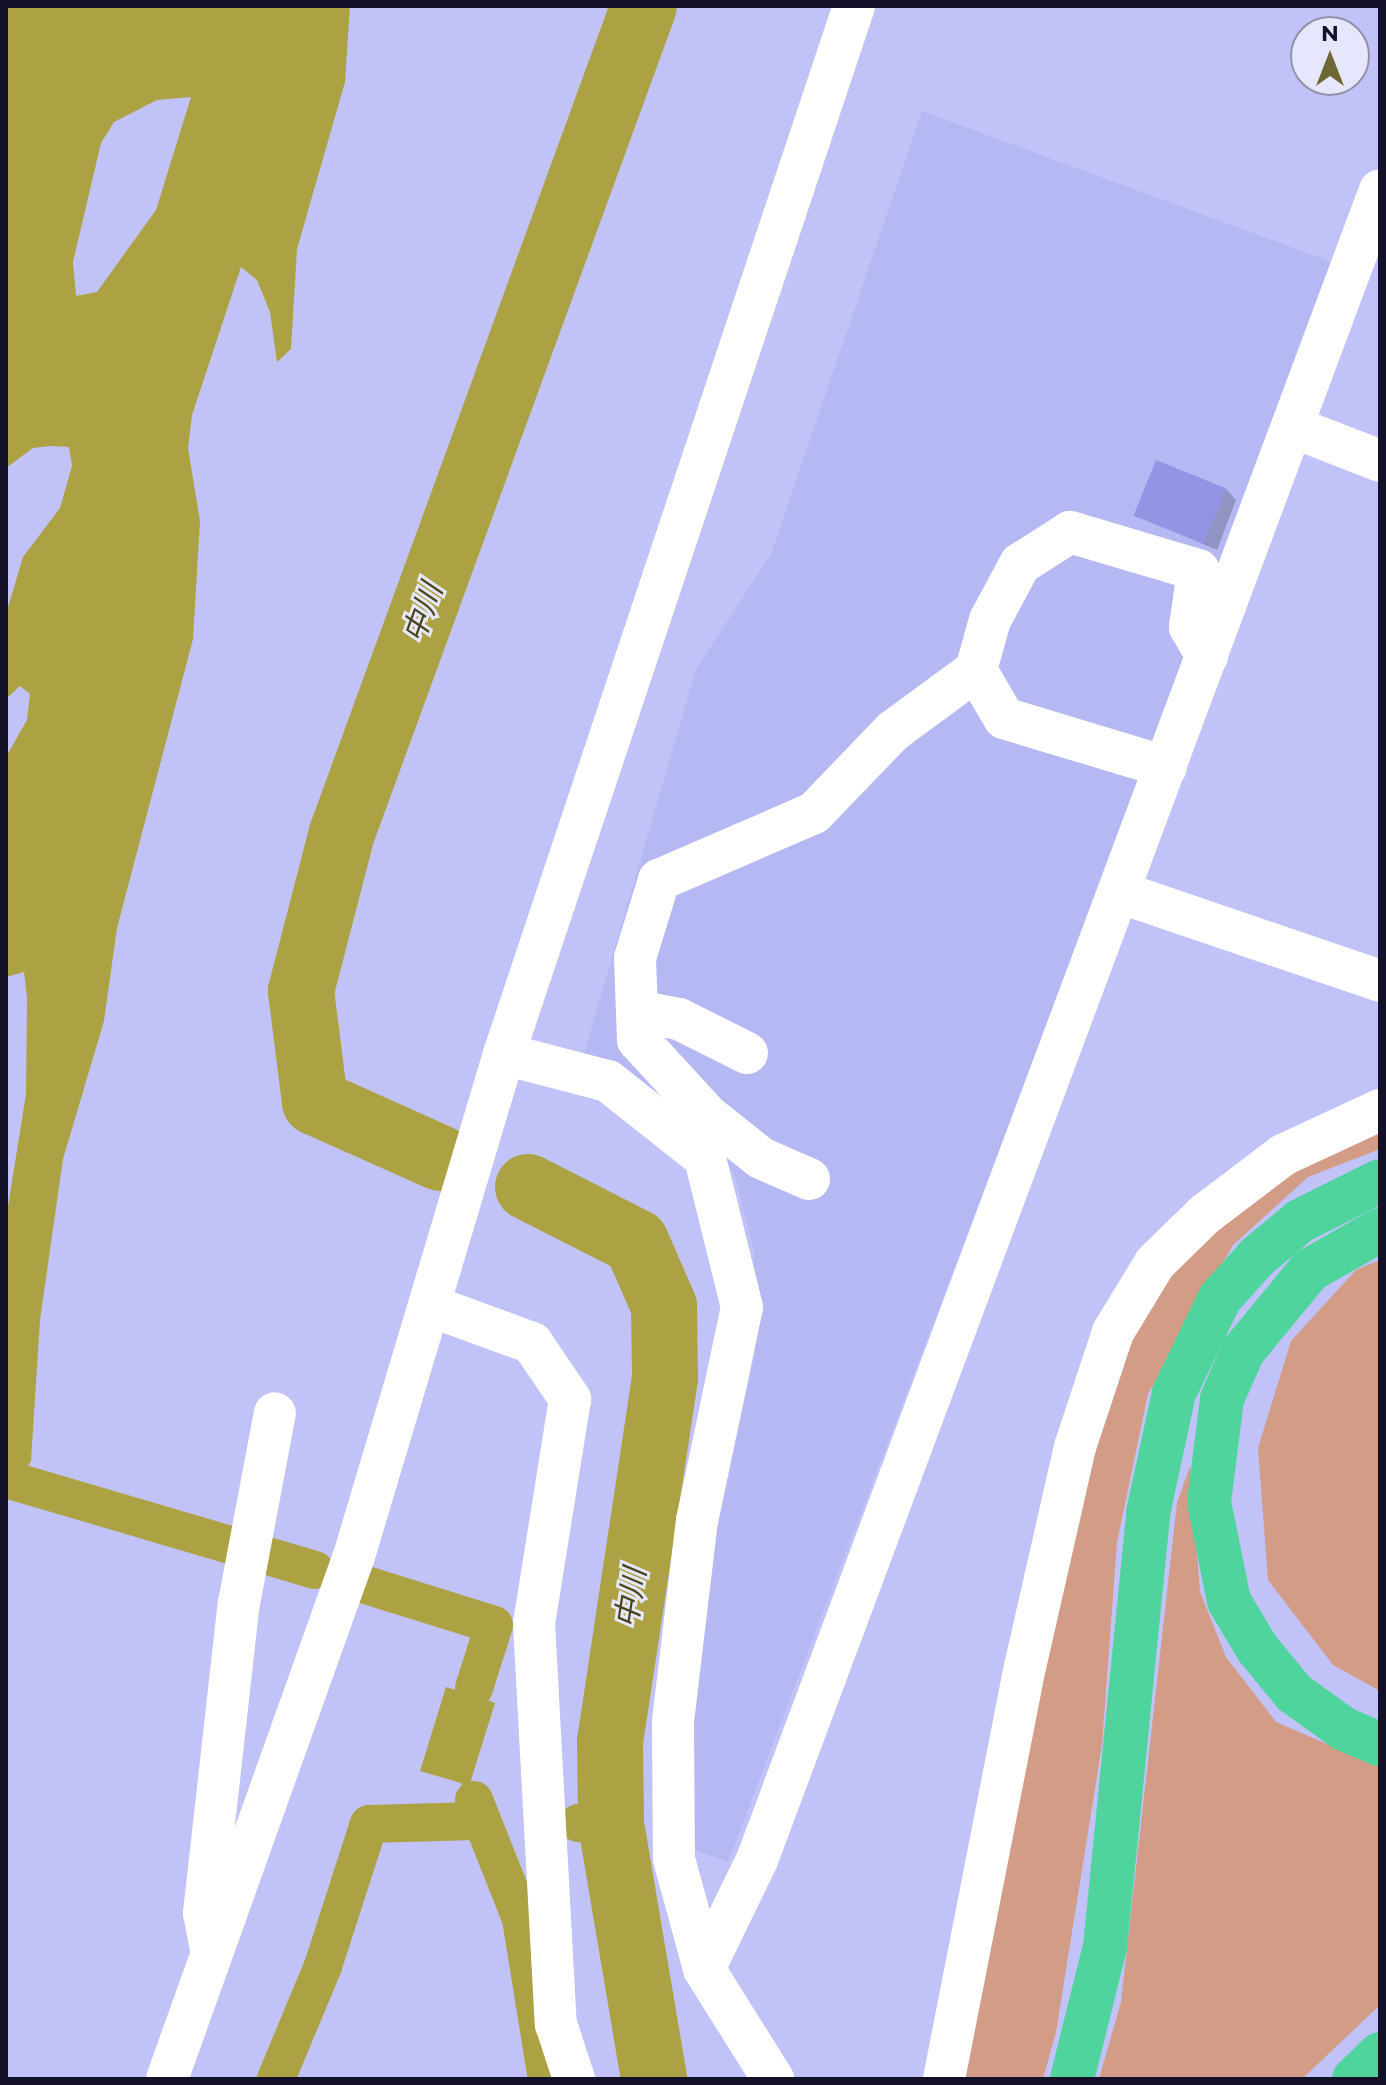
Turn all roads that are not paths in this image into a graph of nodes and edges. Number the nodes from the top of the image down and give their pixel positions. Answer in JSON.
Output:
{"nodes":[{"id":1,"x":854,"y":6,"type":"edge"},
{"id":2,"x":1380,"y":190,"type":"edge"},
{"id":3,"x":1293,"y":427,"type":"junction"},
{"id":4,"x":1380,"y":461,"type":"edge"},
{"id":5,"x":1207,"y":657,"type":"junction"},
{"id":6,"x":976,"y":670,"type":"junction"},
{"id":7,"x":1166,"y":767,"type":"junction"},
{"id":8,"x":1119,"y":892,"type":"junction"},
{"id":9,"x":1380,"y":981,"type":"edge"},
{"id":10,"x":637,"y":1011,"type":"junction"},
{"id":11,"x":747,"y":1053,"type":"dead end"},
{"id":12,"x":504,"y":1054,"type":"junction"},
{"id":13,"x":1380,"y":1110,"type":"edge"},
{"id":14,"x":809,"y":1179,"type":"dead end"},
{"id":15,"x":1380,"y":1181,"type":"edge"},
{"id":16,"x":1380,"y":1230,"type":"edge"},
{"id":17,"x":431,"y":1306,"type":"junction"},
{"id":18,"x":275,"y":1413,"type":"dead end"},
{"id":19,"x":1380,"y":1744,"type":"edge"},
{"id":20,"x":213,"y":1958,"type":"junction"},
{"id":21,"x":704,"y":1969,"type":"junction"},
{"id":22,"x":1380,"y":2054,"type":"edge"},
{"id":23,"x":167,"y":2079,"type":"edge"},
{"id":24,"x":574,"y":2079,"type":"edge"},
{"id":25,"x":773,"y":2079,"type":"edge"},
{"id":26,"x":944,"y":2079,"type":"edge"},
{"id":27,"x":1072,"y":2079,"type":"edge"},
{"id":28,"x":1354,"y":2079,"type":"edge"}],
"edges":[{"from":1,"to":12,"type":"street"},
{"from":2,"to":3,"type":"street"},
{"from":3,"to":4,"type":"street"},
{"from":3,"to":5,"type":"street"},
{"from":5,"to":6,"type":"street"},
{"from":5,"to":7,"type":"street"},
{"from":6,"to":7,"type":"street"},
{"from":6,"to":10,"type":"street"},
{"from":7,"to":8,"type":"street"},
{"from":8,"to":9,"type":"street"},
{"from":8,"to":21,"type":"street"},
{"from":10,"to":11,"type":"street"},
{"from":10,"to":14,"type":"street"},
{"from":12,"to":17,"type":"street"},
{"from":12,"to":21,"type":"street"},
{"from":13,"to":26,"type":"street"},
{"from":15,"to":27,"type":"highway"},
{"from":16,"to":19,"type":"highway"},
{"from":17,"to":20,"type":"street"},
{"from":17,"to":24,"type":"street"},
{"from":18,"to":20,"type":"street"},
{"from":20,"to":23,"type":"street"},
{"from":21,"to":25,"type":"street"},
{"from":22,"to":28,"type":"highway"}]}
